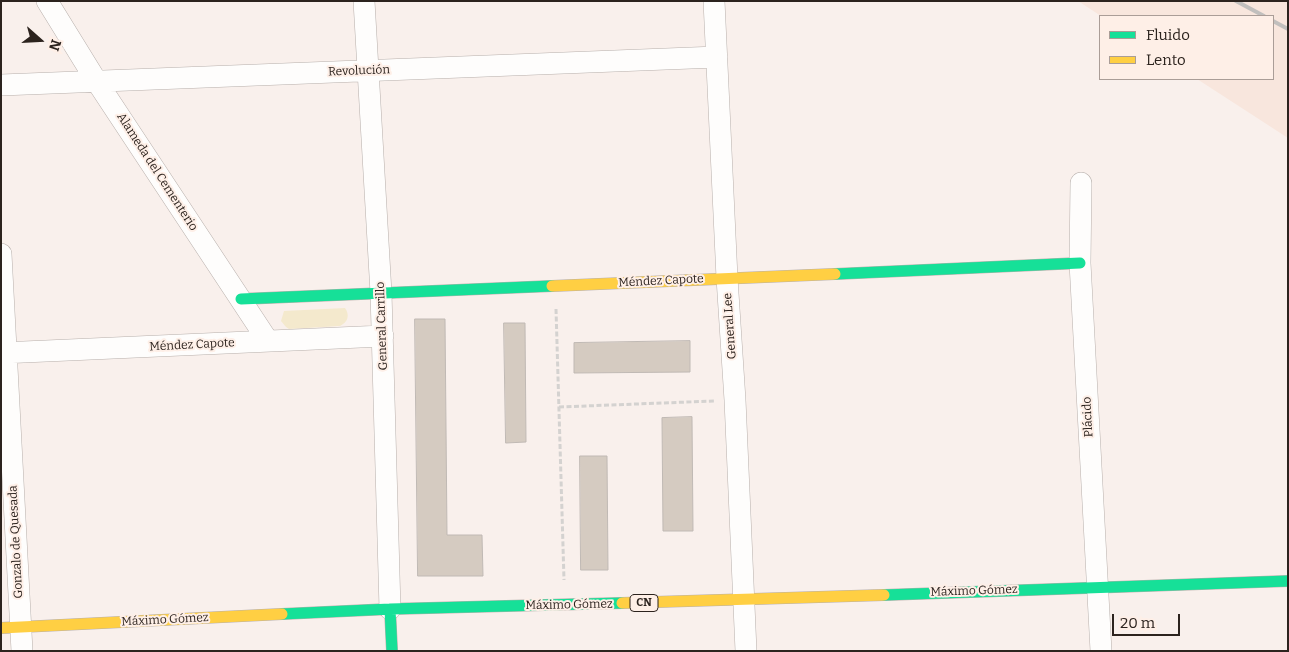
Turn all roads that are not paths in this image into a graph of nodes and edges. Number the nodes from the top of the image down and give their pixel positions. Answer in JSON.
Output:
{"nodes":[{"id":1,"x":47,"y":1,"type":"edge"},
{"id":2,"x":364,"y":1,"type":"edge"},
{"id":3,"x":714,"y":1,"type":"edge"},
{"id":4,"x":716,"y":57,"type":"junction"},
{"id":5,"x":368,"y":71,"type":"junction"},
{"id":6,"x":97,"y":82,"type":"junction"},
{"id":7,"x":1,"y":85,"type":"edge"},
{"id":8,"x":1081,"y":183,"type":"dead end"},
{"id":9,"x":1,"y":254,"type":"edge"},
{"id":10,"x":1080,"y":263,"type":"junction"},
{"id":11,"x":726,"y":278,"type":"junction"},
{"id":12,"x":381,"y":293,"type":"junction"},
{"id":13,"x":241,"y":300,"type":"junction"},
{"id":14,"x":383,"y":336,"type":"junction"},
{"id":15,"x":268,"y":341,"type":"junction"},
{"id":16,"x":4,"y":353,"type":"edge"},
{"id":17,"x":1288,"y":581,"type":"edge"},
{"id":18,"x":1097,"y":587,"type":"junction"},
{"id":19,"x":744,"y":600,"type":"junction"},
{"id":20,"x":390,"y":609,"type":"junction"},
{"id":21,"x":11,"y":628,"type":"edge"},
{"id":22,"x":22,"y":651,"type":"edge"},
{"id":23,"x":392,"y":651,"type":"edge"},
{"id":24,"x":746,"y":651,"type":"edge"},
{"id":25,"x":1100,"y":651,"type":"edge"}],
"edges":[{"from":1,"to":6,"type":"street","name":"Alameda del Cementerio"},
{"from":2,"to":5,"type":"street","name":"General Carrillo"},
{"from":3,"to":4,"type":"street","name":"General Lee"},
{"from":4,"to":5,"type":"street","name":"Revolución"},
{"from":4,"to":11,"type":"street","name":"General Lee"},
{"from":5,"to":6,"type":"street","name":"Revolución"},
{"from":5,"to":12,"type":"street","name":"General Carrillo"},
{"from":6,"to":7,"type":"street","name":"Revolución"},
{"from":6,"to":13,"type":"street","name":"Alameda del Cementerio"},
{"from":8,"to":10,"type":"street","name":"Plácido"},
{"from":9,"to":16,"type":"street","name":"Gonzalo de Quesada"},
{"from":10,"to":11,"type":"main road","name":"Méndez Capote"},
{"from":10,"to":18,"type":"street","name":"Plácido"},
{"from":11,"to":12,"type":"main road","name":"Méndez Capote"},
{"from":11,"to":19,"type":"street","name":"General Lee"},
{"from":12,"to":13,"type":"main road","name":"Méndez Capote"},
{"from":12,"to":14,"type":"street","name":"General Carrillo"},
{"from":13,"to":15,"type":"street","name":"Alameda del Cementerio"},
{"from":14,"to":15,"type":"street","name":"Méndez Capote"},
{"from":14,"to":20,"type":"street","name":"General Carrillo"},
{"from":15,"to":16,"type":"street","name":"Méndez Capote"},
{"from":16,"to":21,"type":"street","name":"Gonzalo de Quesada"},
{"from":17,"to":18,"type":"main road","name":"Máximo Gómez","number":"CN"},
{"from":18,"to":19,"type":"main road","name":"Máximo Gómez","number":"CN"},
{"from":18,"to":25,"type":"street","name":"Plácido"},
{"from":19,"to":20,"type":"main road","name":"Máximo Gómez","number":"CN"},
{"from":19,"to":24,"type":"street","name":"General Lee"},
{"from":20,"to":21,"type":"main road","name":"Máximo Gómez","number":"CN"},
{"from":20,"to":23,"type":"main road","name":"General Carrillo"},
{"from":21,"to":22,"type":"street","name":"Gonzalo de Quesada"}]}
